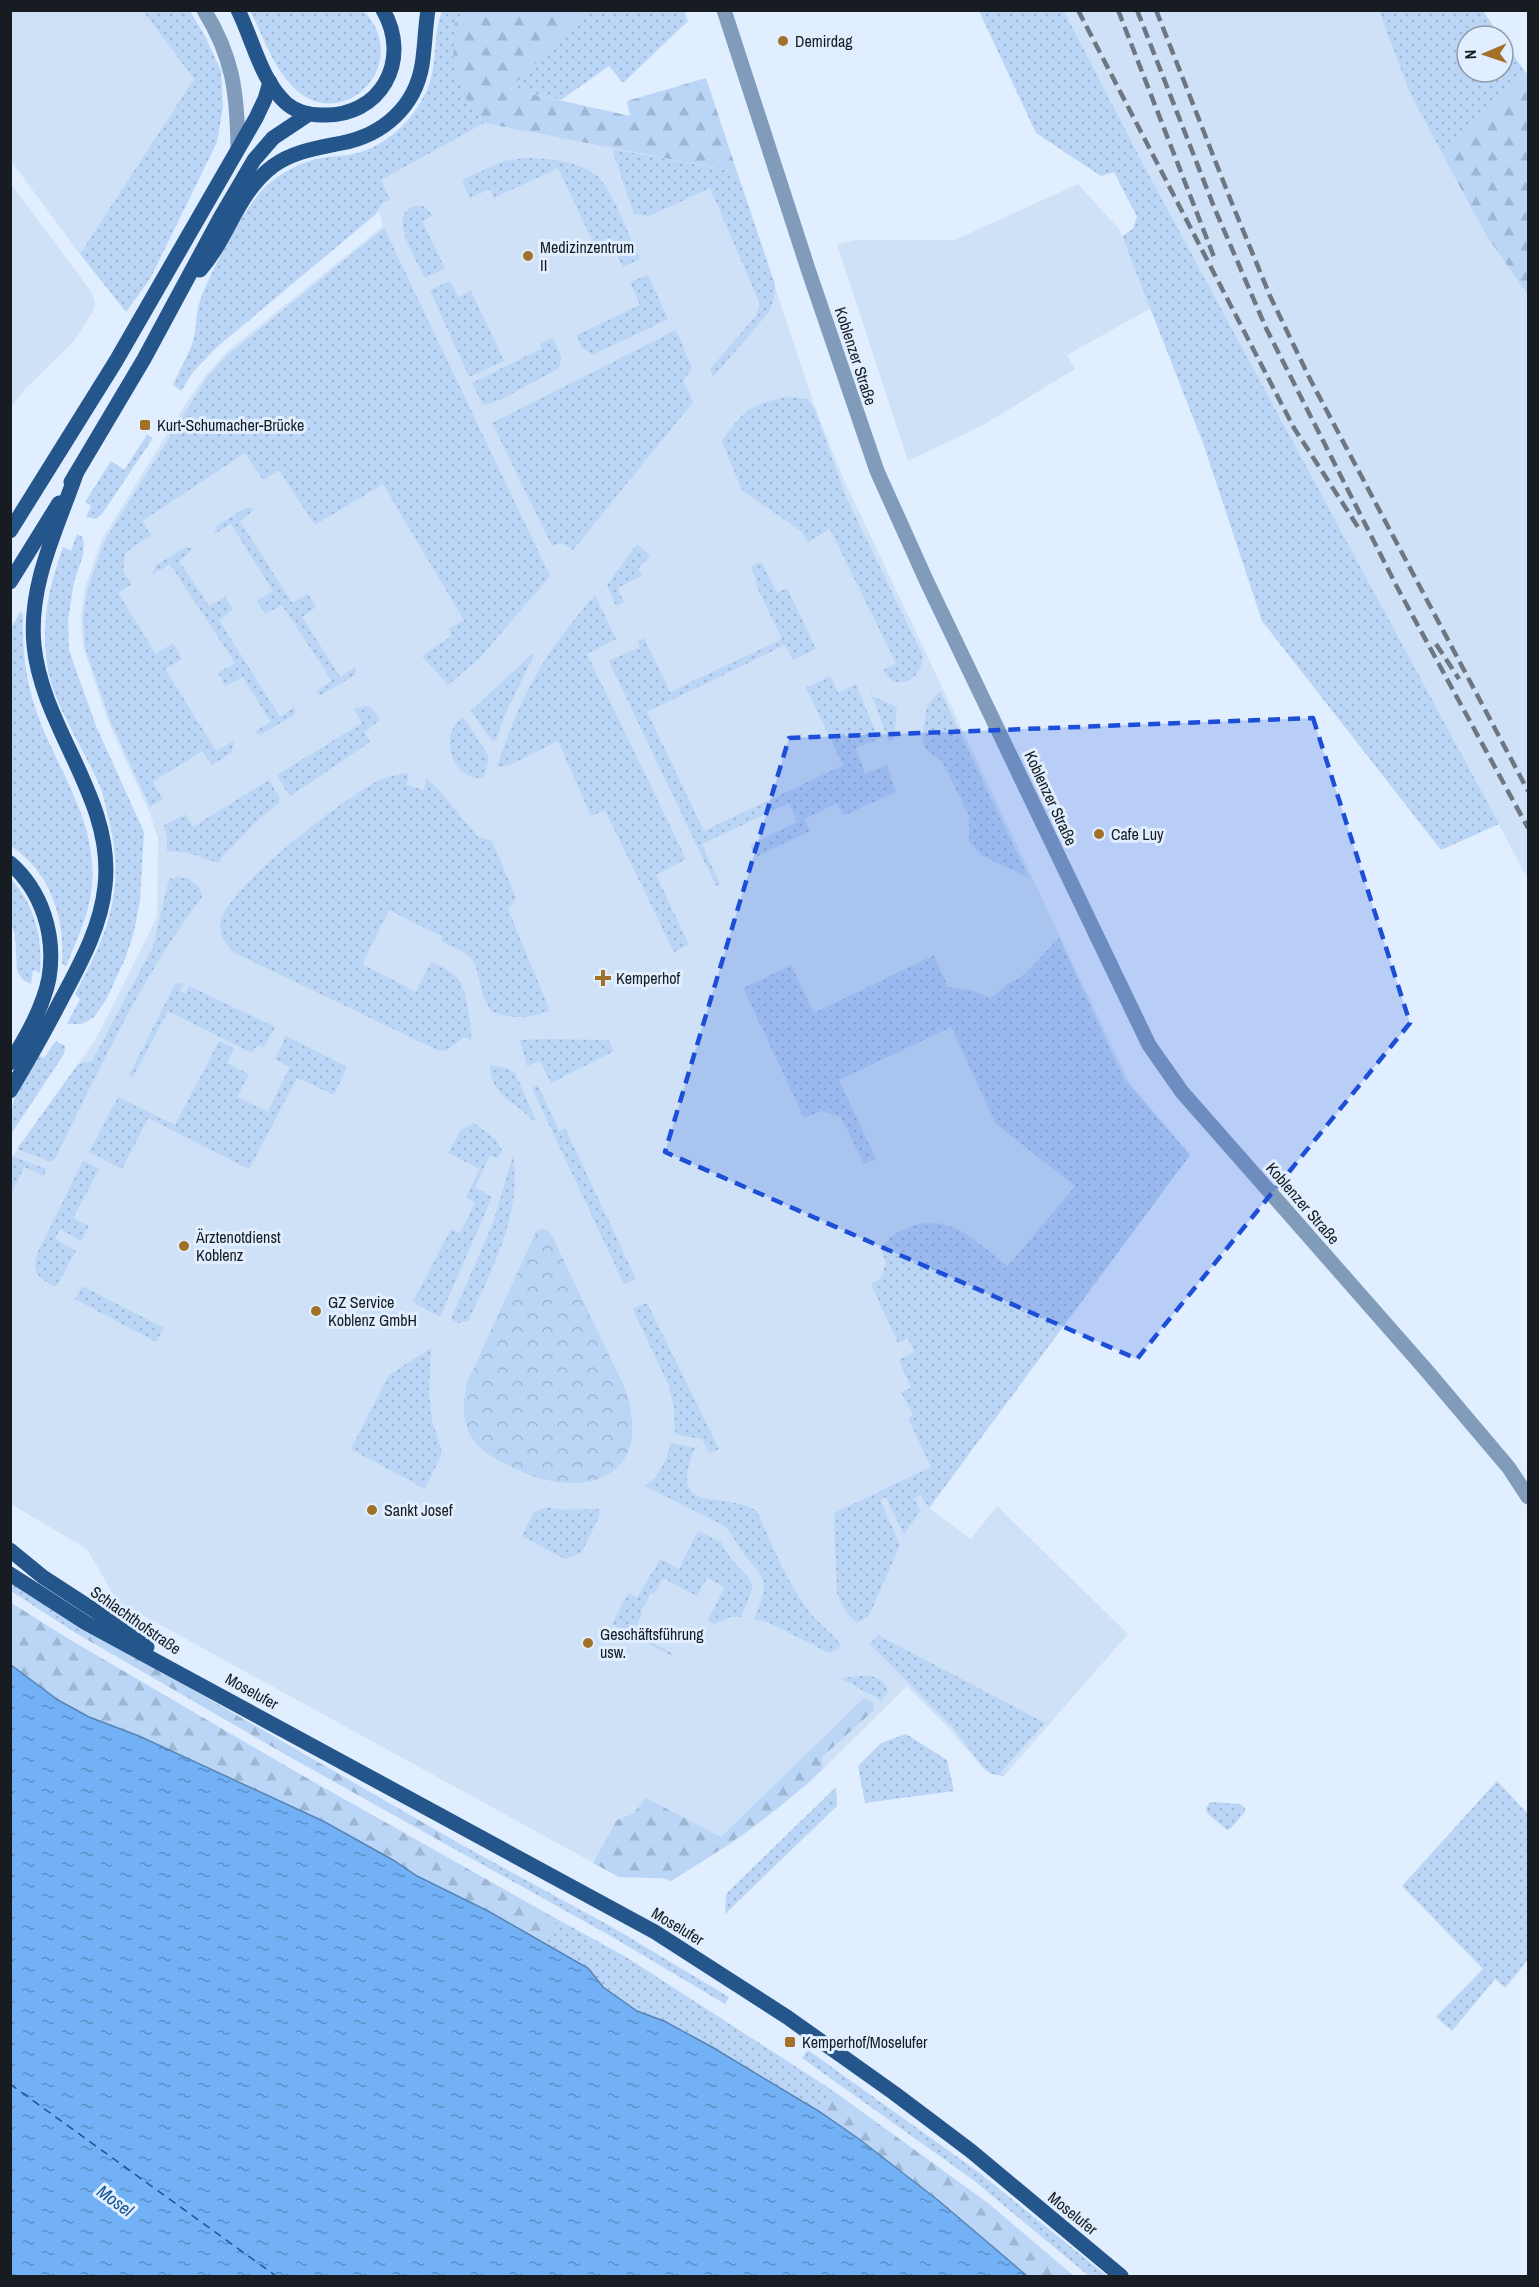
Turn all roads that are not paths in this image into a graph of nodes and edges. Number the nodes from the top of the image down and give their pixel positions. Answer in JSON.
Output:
{"nodes":[{"id":1,"x":204,"y":10,"type":"edge"},
{"id":2,"x":238,"y":10,"type":"edge"},
{"id":3,"x":383,"y":10,"type":"edge"},
{"id":4,"x":397,"y":10,"type":"edge"},
{"id":5,"x":428,"y":10,"type":"edge"},
{"id":6,"x":724,"y":10,"type":"edge"},
{"id":7,"x":391,"y":27,"type":"junction"},
{"id":8,"x":270,"y":81,"type":"junction"},
{"id":9,"x":309,"y":114,"type":"junction"},
{"id":10,"x":238,"y":146,"type":"junction"},
{"id":11,"x":182,"y":290,"type":"junction"},
{"id":12,"x":76,"y":474,"type":"junction"},
{"id":13,"x":12,"y":528,"type":"edge"},
{"id":14,"x":10,"y":582,"type":"edge"},
{"id":15,"x":10,"y":863,"type":"edge"},
{"id":16,"x":28,"y":1048,"type":"junction"},
{"id":17,"x":10,"y":1062,"type":"edge"},
{"id":18,"x":10,"y":1091,"type":"edge"},
{"id":19,"x":1528,"y":1497,"type":"edge"},
{"id":20,"x":10,"y":1550,"type":"edge"},
{"id":21,"x":10,"y":1574,"type":"edge"},
{"id":22,"x":176,"y":1670,"type":"junction"},
{"id":23,"x":1121,"y":2277,"type":"edge"}],
"edges":[{"from":1,"to":10,"type":"street"},
{"from":2,"to":8,"type":"main road"},
{"from":3,"to":7,"type":"main road"},
{"from":4,"to":7,"type":"main road"},
{"from":5,"to":11,"type":"main road"},
{"from":6,"to":19,"type":"street","name":"Koblenzer Straße"},
{"from":7,"to":9,"type":"main road"},
{"from":8,"to":9,"type":"main road"},
{"from":8,"to":10,"type":"main road"},
{"from":9,"to":11,"type":"main road"},
{"from":10,"to":13,"type":"main road"},
{"from":11,"to":12,"type":"main road"},
{"from":12,"to":14,"type":"main road"},
{"from":12,"to":16,"type":"main road"},
{"from":15,"to":16,"type":"main road"},
{"from":16,"to":17,"type":"main road"},
{"from":16,"to":18,"type":"main road"},
{"from":20,"to":22,"type":"main road","name":"Schlachthofstraße"},
{"from":21,"to":22,"type":"main road","name":"Schlachthofstraße"},
{"from":22,"to":23,"type":"main road","name":"Moselufer"}]}
